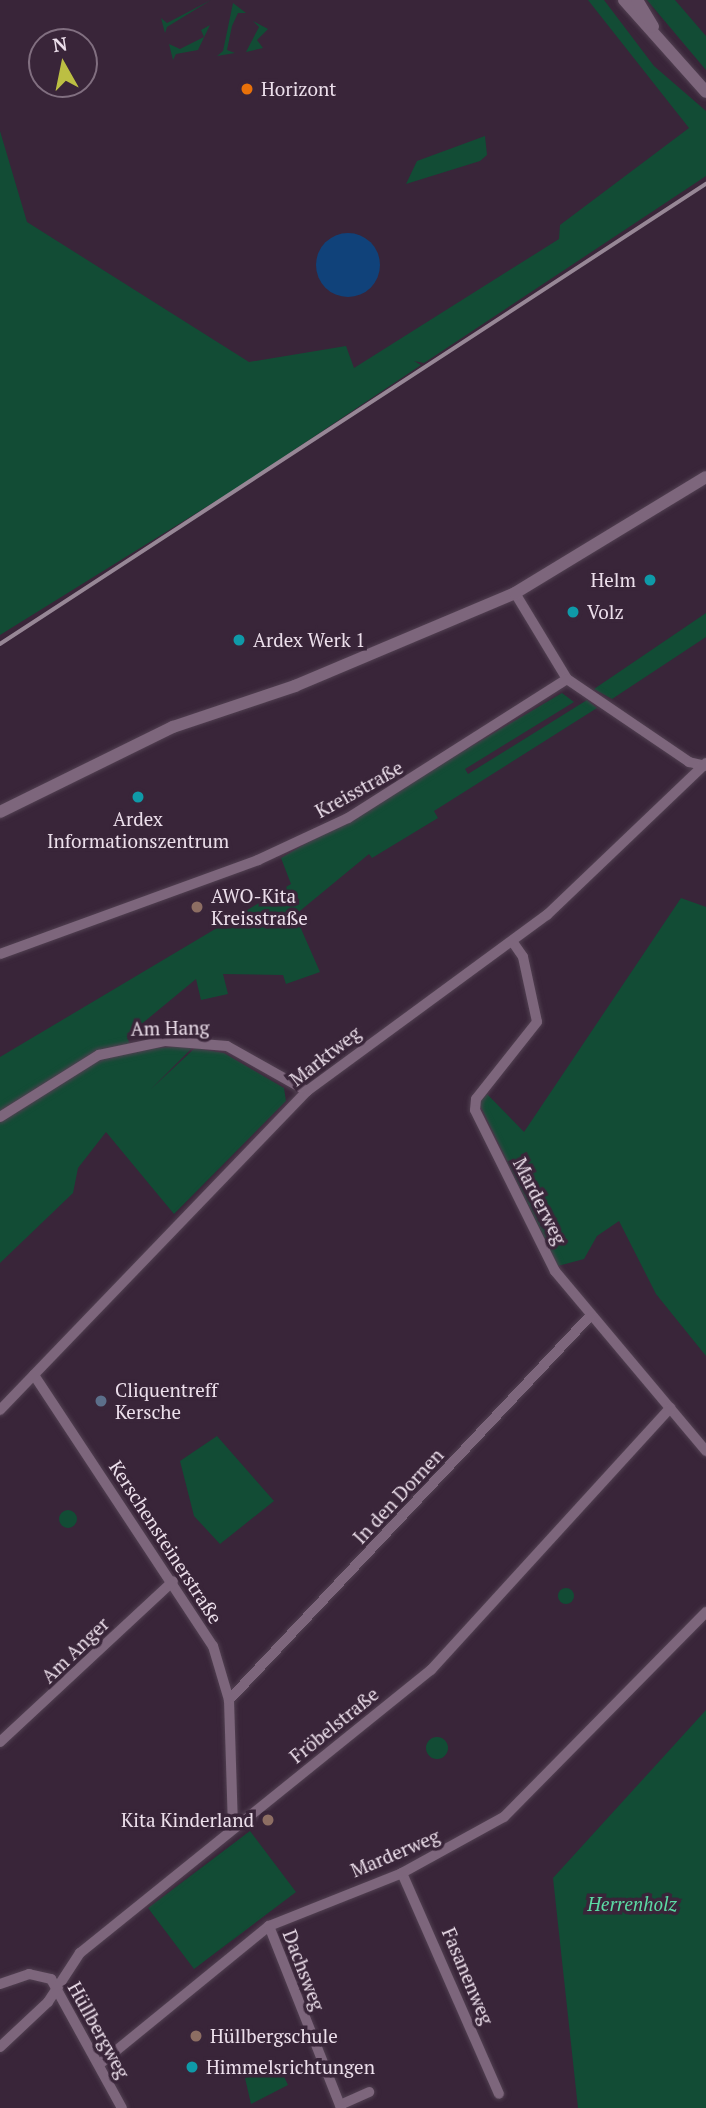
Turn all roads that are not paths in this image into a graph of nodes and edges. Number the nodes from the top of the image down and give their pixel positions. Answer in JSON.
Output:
{"nodes":[{"id":1,"x":624,"y":0,"type":"edge"},
{"id":2,"x":637,"y":0,"type":"edge"},
{"id":3,"x":662,"y":43,"type":"junction"},
{"id":4,"x":706,"y":92,"type":"edge"},
{"id":5,"x":706,"y":477,"type":"edge"},
{"id":6,"x":515,"y":593,"type":"junction"},
{"id":7,"x":567,"y":679,"type":"junction"},
{"id":8,"x":705,"y":765,"type":"edge"},
{"id":9,"x":0,"y":812,"type":"edge"},
{"id":10,"x":512,"y":941,"type":"junction"},
{"id":11,"x":0,"y":954,"type":"edge"},
{"id":12,"x":307,"y":1091,"type":"junction"},
{"id":13,"x":0,"y":1116,"type":"edge"},
{"id":14,"x":591,"y":1315,"type":"junction"},
{"id":15,"x":34,"y":1375,"type":"junction"},
{"id":16,"x":670,"y":1408,"type":"junction"},
{"id":17,"x":0,"y":1410,"type":"edge"},
{"id":18,"x":706,"y":1451,"type":"edge"},
{"id":19,"x":173,"y":1581,"type":"junction"},
{"id":20,"x":706,"y":1612,"type":"edge"},
{"id":21,"x":229,"y":1700,"type":"junction"},
{"id":22,"x":0,"y":1742,"type":"edge"},
{"id":23,"x":233,"y":1828,"type":"junction"},
{"id":24,"x":402,"y":1873,"type":"junction"},
{"id":25,"x":269,"y":1926,"type":"junction"},
{"id":26,"x":0,"y":1984,"type":"edge"},
{"id":27,"x":57,"y":1989,"type":"junction"},
{"id":28,"x":0,"y":2047,"type":"edge"},
{"id":29,"x":101,"y":2063,"type":"junction"},
{"id":30,"x":369,"y":2092,"type":"dead end"},
{"id":31,"x":499,"y":2094,"type":"dead end"},
{"id":32,"x":341,"y":2106,"type":"edge"},
{"id":33,"x":122,"y":2108,"type":"edge"}],
"edges":[{"from":1,"to":3,"type":"street"},
{"from":2,"to":3,"type":"street"},
{"from":3,"to":4,"type":"street"},
{"from":5,"to":6,"type":"street"},
{"from":6,"to":7,"type":"street"},
{"from":6,"to":9,"type":"street"},
{"from":7,"to":8,"type":"street"},
{"from":7,"to":11,"type":"street","name":"Kreisstraße"},
{"from":8,"to":10,"type":"street","name":"Marktweg"},
{"from":10,"to":12,"type":"street","name":"Marktweg"},
{"from":10,"to":14,"type":"street","name":"Marderweg"},
{"from":12,"to":13,"type":"street","name":"Am Hang"},
{"from":12,"to":15,"type":"street","name":"Marktweg"},
{"from":14,"to":16,"type":"street","name":"Marderweg"},
{"from":14,"to":21,"type":"street","name":"In den Dornen"},
{"from":15,"to":17,"type":"street","name":"Marktweg"},
{"from":15,"to":19,"type":"street","name":"Kerschensteinerstraße"},
{"from":16,"to":18,"type":"street","name":"Marderweg"},
{"from":16,"to":23,"type":"street","name":"Fröbelstraße"},
{"from":19,"to":21,"type":"street","name":"Kerschensteinerstraße"},
{"from":19,"to":22,"type":"street","name":"Am Anger"},
{"from":20,"to":24,"type":"street","name":"Marderweg"},
{"from":21,"to":23,"type":"street","name":"Kerschensteinerstraße"},
{"from":23,"to":27,"type":"street","name":"Fröbelstraße"},
{"from":24,"to":25,"type":"street","name":"Marderweg"},
{"from":24,"to":31,"type":"street","name":"Fasanenweg"},
{"from":25,"to":29,"type":"street","name":"Marderweg"},
{"from":25,"to":32,"type":"street","name":"Dachsweg"},
{"from":26,"to":27,"type":"street","name":"Hüllbergweg"},
{"from":27,"to":28,"type":"street","name":"Fröbelstraße"},
{"from":27,"to":29,"type":"street","name":"Hüllbergweg"},
{"from":29,"to":33,"type":"street","name":"Hüllbergweg"},
{"from":30,"to":32,"type":"street","name":"Dachsweg"}]}
